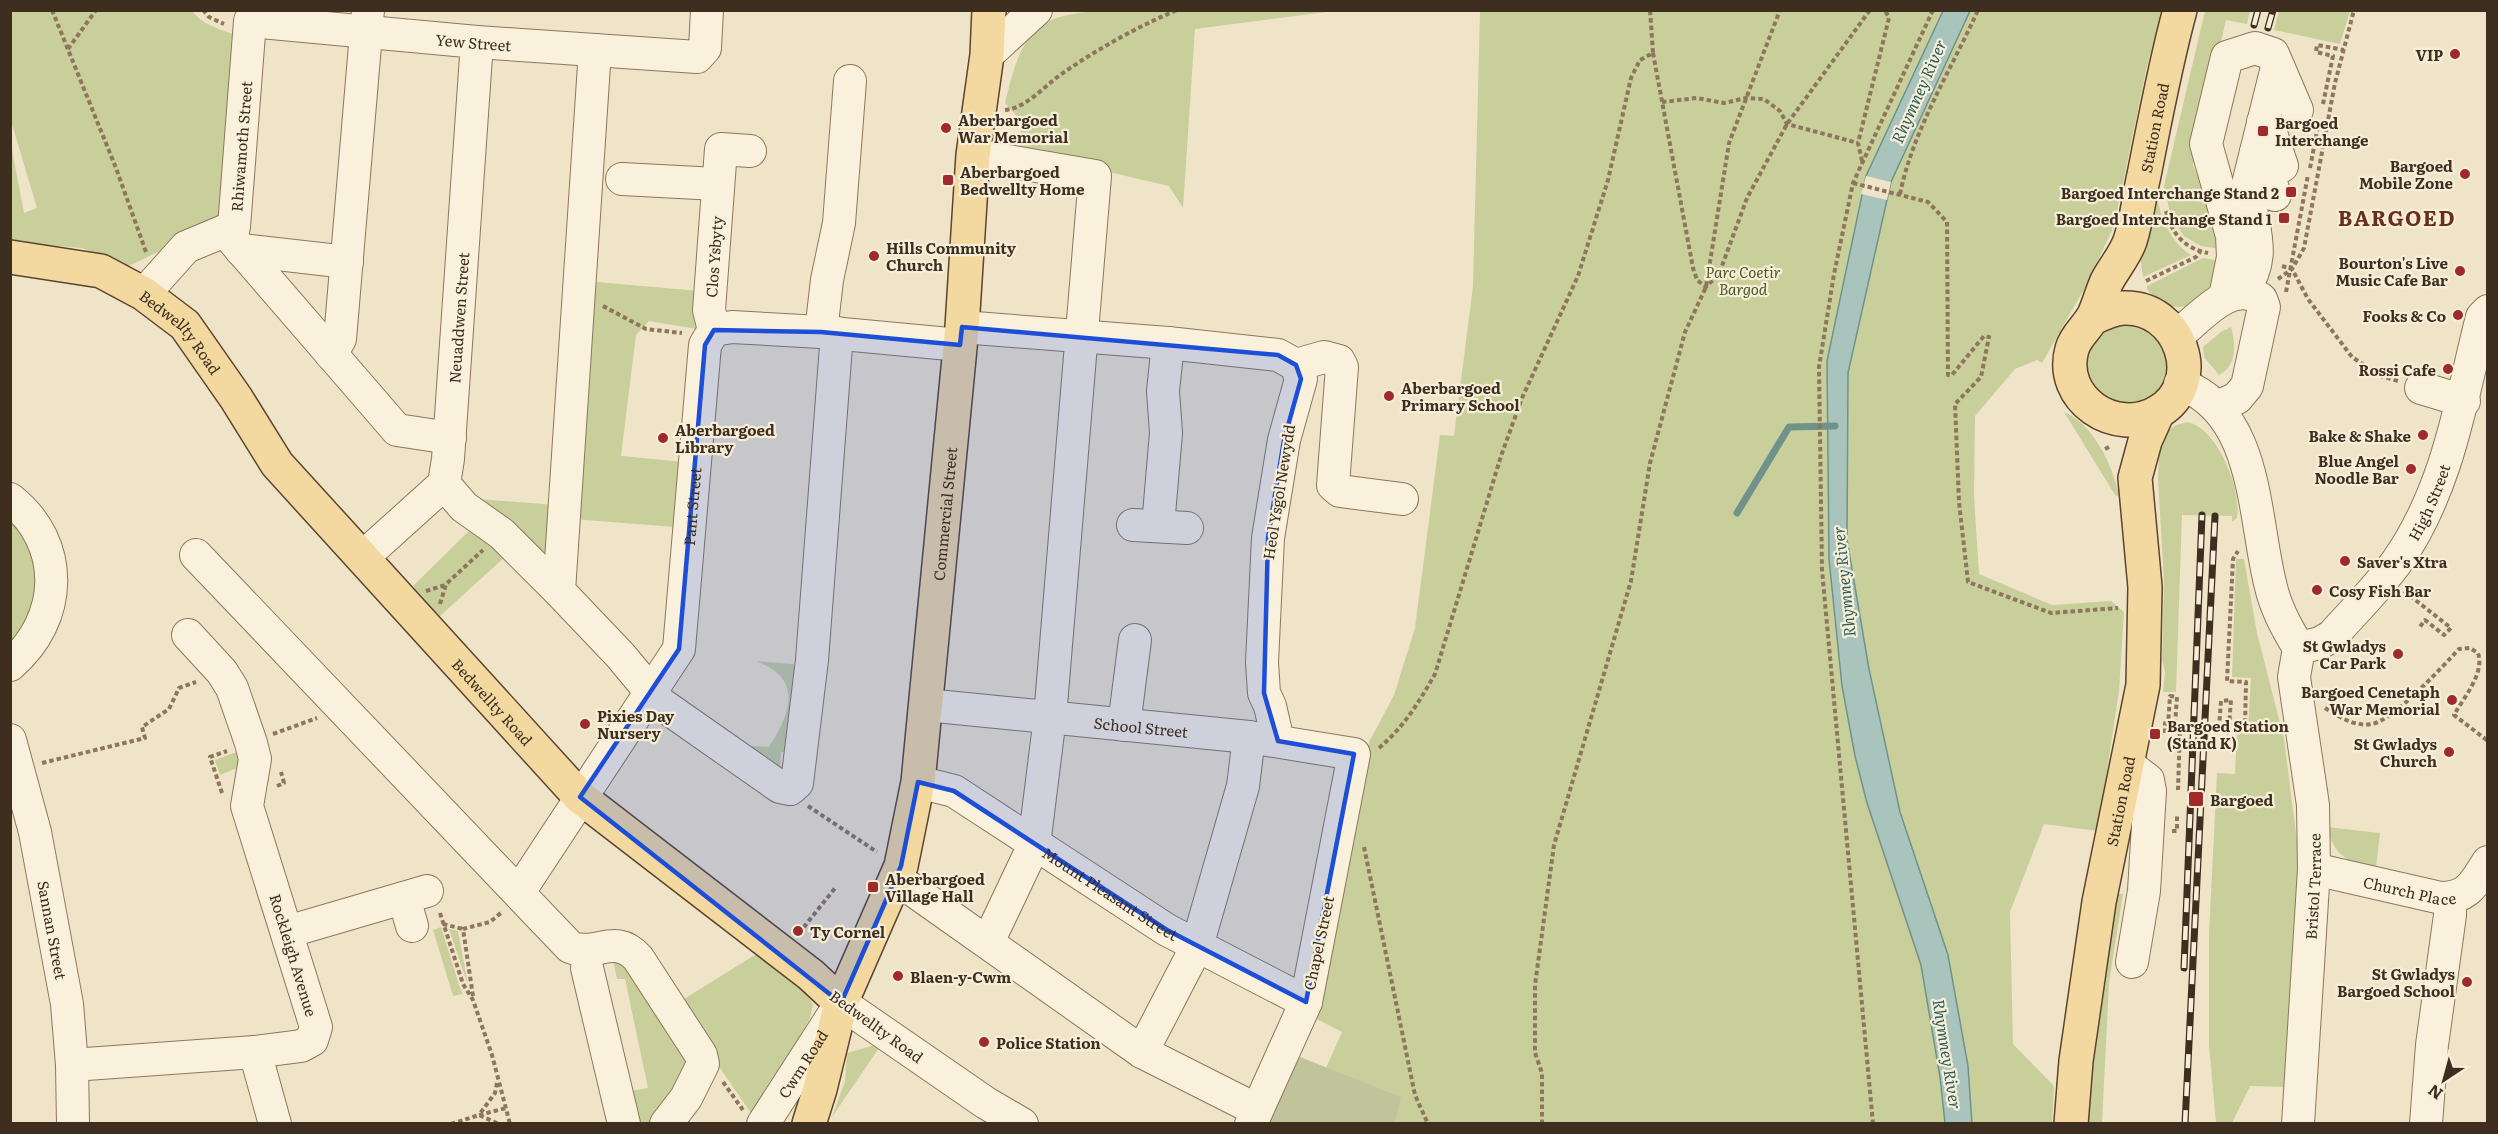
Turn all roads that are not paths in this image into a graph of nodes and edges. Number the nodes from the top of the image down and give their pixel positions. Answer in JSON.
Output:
{"nodes":[{"id":1,"x":707,"y":10,"type":"edge"},
{"id":2,"x":989,"y":10,"type":"edge"},
{"id":3,"x":1036,"y":10,"type":"edge"},
{"id":4,"x":2180,"y":10,"type":"edge"},
{"id":5,"x":250,"y":21,"type":"joint"},
{"id":6,"x":367,"y":21,"type":"edge"},
{"id":7,"x":477,"y":42,"type":"junction"},
{"id":8,"x":595,"y":50,"type":"junction"},
{"id":9,"x":987,"y":55,"type":"junction"},
{"id":10,"x":850,"y":81,"type":"dead end"},
{"id":11,"x":750,"y":151,"type":"dead end"},
{"id":12,"x":973,"y":155,"type":"junction"},
{"id":13,"x":622,"y":179,"type":"dead end"},
{"id":14,"x":717,"y":184,"type":"junction"},
{"id":15,"x":233,"y":240,"type":"junction"},
{"id":16,"x":2129,"y":242,"type":"junction"},
{"id":17,"x":10,"y":257,"type":"edge"},
{"id":18,"x":346,"y":262,"type":"junction"},
{"id":19,"x":144,"y":294,"type":"junction"},
{"id":20,"x":2233,"y":295,"type":"junction"},
{"id":21,"x":2146,"y":296,"type":"junction"},
{"id":22,"x":2487,"y":311,"type":"edge"},
{"id":23,"x":2093,"y":318,"type":"junction"},
{"id":24,"x":714,"y":330,"type":"junction"},
{"id":25,"x":829,"y":333,"type":"junction"},
{"id":26,"x":961,"y":336,"type":"junction"},
{"id":27,"x":1081,"y":336,"type":"junction"},
{"id":28,"x":2177,"y":336,"type":"junction"},
{"id":29,"x":1168,"y":343,"type":"junction"},
{"id":30,"x":332,"y":354,"type":"junction"},
{"id":31,"x":1296,"y":365,"type":"junction"},
{"id":32,"x":2180,"y":384,"type":"junction"},
{"id":33,"x":2421,"y":388,"type":"road end"},
{"id":34,"x":2464,"y":401,"type":"junction"},
{"id":35,"x":2217,"y":406,"type":"junction"},
{"id":36,"x":2158,"y":412,"type":"junction"},
{"id":37,"x":2102,"y":415,"type":"junction"},
{"id":38,"x":450,"y":438,"type":"junction"},
{"id":39,"x":2135,"y":478,"type":"junction"},
{"id":40,"x":444,"y":484,"type":"junction"},
{"id":41,"x":10,"y":499,"type":"edge"},
{"id":42,"x":1402,"y":499,"type":"dead end"},
{"id":43,"x":1159,"y":526,"type":"dead end"},
{"id":44,"x":196,"y":555,"type":"dead end"},
{"id":45,"x":363,"y":557,"type":"junction"},
{"id":46,"x":559,"y":591,"type":"junction"},
{"id":47,"x":188,"y":635,"type":"dead end"},
{"id":48,"x":1135,"y":640,"type":"dead end"},
{"id":49,"x":2299,"y":648,"type":"junction"},
{"id":50,"x":10,"y":664,"type":"edge"},
{"id":51,"x":651,"y":693,"type":"junction"},
{"id":52,"x":926,"y":705,"type":"junction"},
{"id":53,"x":1050,"y":717,"type":"junction"},
{"id":54,"x":1124,"y":725,"type":"junction"},
{"id":55,"x":1263,"y":739,"type":"junction"},
{"id":56,"x":15,"y":754,"type":"edge"},
{"id":57,"x":1354,"y":754,"type":"joint"},
{"id":58,"x":2127,"y":764,"type":"junction"},
{"id":59,"x":918,"y":782,"type":"junction"},
{"id":60,"x":580,"y":797,"type":"junction"},
{"id":61,"x":1034,"y":845,"type":"junction"},
{"id":62,"x":2487,"y":862,"type":"edge"},
{"id":63,"x":2314,"y":869,"type":"junction"},
{"id":64,"x":898,"y":873,"type":"junction"},
{"id":65,"x":519,"y":892,"type":"junction"},
{"id":66,"x":2457,"y":896,"type":"junction"},
{"id":67,"x":414,"y":905,"type":"road end"},
{"id":68,"x":287,"y":932,"type":"junction"},
{"id":69,"x":988,"y":942,"type":"junction"},
{"id":70,"x":1197,"y":946,"type":"junction"},
{"id":71,"x":2132,"y":962,"type":"dead end"},
{"id":72,"x":2461,"y":963,"type":"dead end"},
{"id":73,"x":587,"y":968,"type":"dead end"},
{"id":74,"x":1306,"y":1002,"type":"junction"},
{"id":75,"x":841,"y":1003,"type":"junction"},
{"id":76,"x":255,"y":1052,"type":"junction"},
{"id":77,"x":1142,"y":1053,"type":"junction"},
{"id":78,"x":72,"y":1065,"type":"junction"},
{"id":79,"x":1254,"y":1117,"type":"edge"},
{"id":80,"x":73,"y":1124,"type":"edge"},
{"id":81,"x":275,"y":1124,"type":"edge"},
{"id":82,"x":624,"y":1124,"type":"edge"},
{"id":83,"x":666,"y":1124,"type":"edge"},
{"id":84,"x":763,"y":1124,"type":"edge"},
{"id":85,"x":809,"y":1124,"type":"edge"},
{"id":86,"x":1022,"y":1124,"type":"edge"},
{"id":87,"x":2071,"y":1124,"type":"edge"},
{"id":88,"x":2298,"y":1124,"type":"edge"},
{"id":89,"x":2426,"y":1124,"type":"edge"}],
"edges":[{"from":1,"to":8,"type":"street","name":"Yew Street"},
{"from":2,"to":9,"type":"main road","name":"Commercial Street"},
{"from":3,"to":9,"type":"street"},
{"from":4,"to":16,"type":"main road","name":"Station Road"},
{"from":5,"to":6,"type":"street","name":"Yew Street"},
{"from":5,"to":15,"type":"street","name":"Rhiwamoth Street"},
{"from":6,"to":7,"type":"street","name":"Yew Street"},
{"from":6,"to":18,"type":"street"},
{"from":7,"to":8,"type":"street","name":"Yew Street"},
{"from":7,"to":38,"type":"street","name":"Neuaddwen Street"},
{"from":8,"to":46,"type":"street"},
{"from":9,"to":12,"type":"main road","name":"Commercial Street"},
{"from":10,"to":25,"type":"street"},
{"from":11,"to":14,"type":"street","name":"Clos Ysbyty"},
{"from":12,"to":26,"type":"main road","name":"Commercial Street"},
{"from":12,"to":27,"type":"street"},
{"from":13,"to":14,"type":"street"},
{"from":14,"to":24,"type":"street","name":"Clos Ysbyty"},
{"from":15,"to":18,"type":"street"},
{"from":15,"to":19,"type":"street","name":"Rhiwamoth Street"},
{"from":15,"to":30,"type":"street"},
{"from":16,"to":21,"type":"main road","name":"Station Road"},
{"from":16,"to":23,"type":"main road","name":"Station Road"},
{"from":17,"to":19,"type":"main road","name":"Bedwellty Road"},
{"from":18,"to":30,"type":"street"},
{"from":19,"to":45,"type":"main road","name":"Bedwellty Road"},
{"from":20,"to":20,"type":"street"},
{"from":20,"to":28,"type":"street"},
{"from":20,"to":35,"type":"street"},
{"from":21,"to":23,"type":"main road"},
{"from":21,"to":28,"type":"main road"},
{"from":22,"to":34,"type":"street","name":"High Street"},
{"from":23,"to":37,"type":"main road","name":"Station Road"},
{"from":24,"to":25,"type":"street"},
{"from":24,"to":51,"type":"street","name":"Pant Street"},
{"from":25,"to":26,"type":"street"},
{"from":25,"to":51,"type":"street"},
{"from":26,"to":27,"type":"street"},
{"from":26,"to":52,"type":"main road","name":"Commercial Street"},
{"from":27,"to":29,"type":"street"},
{"from":27,"to":53,"type":"street"},
{"from":28,"to":32,"type":"main road"},
{"from":29,"to":31,"type":"street"},
{"from":29,"to":43,"type":"street"},
{"from":30,"to":38,"type":"street"},
{"from":31,"to":42,"type":"street"},
{"from":31,"to":55,"type":"street","name":"Heol Ysgol Newydd"},
{"from":32,"to":35,"type":"street"},
{"from":32,"to":36,"type":"main road","name":"Station Road"},
{"from":33,"to":34,"type":"street"},
{"from":34,"to":49,"type":"street","name":"High Street"},
{"from":35,"to":49,"type":"street"},
{"from":36,"to":37,"type":"main road"},
{"from":36,"to":39,"type":"main road","name":"Station Road"},
{"from":37,"to":39,"type":"main road","name":"Station Road"},
{"from":38,"to":40,"type":"street","name":"Neuaddwen Street"},
{"from":39,"to":58,"type":"main road","name":"Station Road"},
{"from":40,"to":45,"type":"street"},
{"from":40,"to":46,"type":"street"},
{"from":41,"to":50,"type":"street"},
{"from":44,"to":65,"type":"street"},
{"from":45,"to":60,"type":"main road","name":"Bedwellty Road"},
{"from":46,"to":51,"type":"street"},
{"from":47,"to":68,"type":"street","name":"Rockleigh Avenue"},
{"from":48,"to":54,"type":"street"},
{"from":49,"to":63,"type":"street","name":"Bristol Terrace"},
{"from":51,"to":60,"type":"street","name":"Pant Street"},
{"from":52,"to":53,"type":"street","name":"School Street"},
{"from":52,"to":59,"type":"main road","name":"Commercial Street"},
{"from":53,"to":54,"type":"street","name":"School Street"},
{"from":53,"to":61,"type":"street"},
{"from":54,"to":55,"type":"street","name":"School Street"},
{"from":55,"to":57,"type":"street","name":"School Street"},
{"from":55,"to":70,"type":"street","name":"Heol Ysgol Newydd"},
{"from":56,"to":78,"type":"street","name":"Sannan Street"},
{"from":57,"to":74,"type":"street","name":"Chapel Street"},
{"from":58,"to":71,"type":"street"},
{"from":58,"to":87,"type":"main road","name":"Station Road"},
{"from":59,"to":61,"type":"street","name":"Mount Pleasant Street"},
{"from":59,"to":64,"type":"main road","name":"Commercial Street"},
{"from":60,"to":65,"type":"street","name":"Pant Street"},
{"from":60,"to":75,"type":"main road","name":"Bedwellty Road"},
{"from":61,"to":69,"type":"street"},
{"from":61,"to":70,"type":"street","name":"Mount Pleasant Street"},
{"from":62,"to":66,"type":"street","name":"Church Place"},
{"from":63,"to":66,"type":"street","name":"Church Place"},
{"from":63,"to":88,"type":"street","name":"Bristol Terrace"},
{"from":64,"to":69,"type":"street"},
{"from":64,"to":75,"type":"main road","name":"Commercial Street"},
{"from":65,"to":83,"type":"street"},
{"from":66,"to":72,"type":"street"},
{"from":66,"to":89,"type":"street"},
{"from":67,"to":68,"type":"street"},
{"from":68,"to":76,"type":"street","name":"Rockleigh Avenue"},
{"from":69,"to":77,"type":"street"},
{"from":70,"to":74,"type":"street","name":"Mount Pleasant Street"},
{"from":70,"to":77,"type":"street","name":"Heol Ysgol Newydd"},
{"from":73,"to":82,"type":"street"},
{"from":74,"to":79,"type":"street","name":"Chapel Street"},
{"from":75,"to":84,"type":"street","name":"Cwm Road"},
{"from":75,"to":85,"type":"main road","name":"Commercial Street"},
{"from":75,"to":86,"type":"street","name":"Bedwellty Road"},
{"from":76,"to":78,"type":"street","name":"Rockleigh Avenue"},
{"from":76,"to":81,"type":"street"},
{"from":77,"to":79,"type":"street"},
{"from":78,"to":80,"type":"street","name":"Sannan Street"}]}
